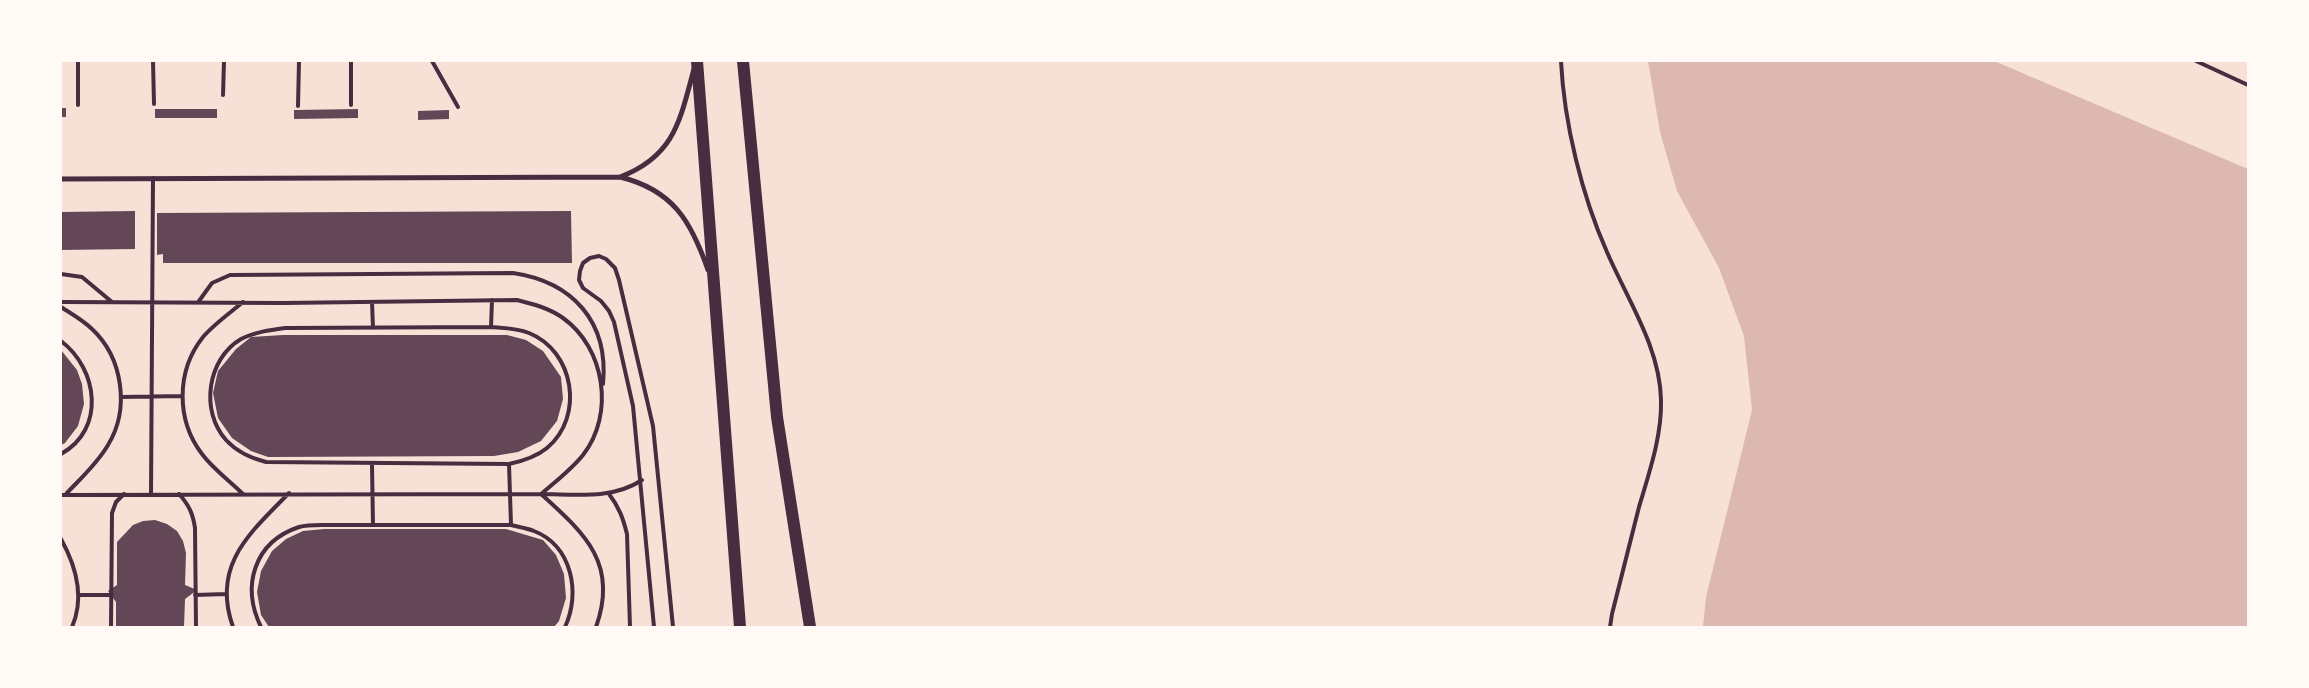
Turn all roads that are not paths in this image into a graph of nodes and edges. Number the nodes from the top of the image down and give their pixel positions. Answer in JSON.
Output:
{"nodes":[{"id":1,"x":78,"y":61,"type":"edge"},
{"id":2,"x":153,"y":61,"type":"edge"},
{"id":3,"x":224,"y":61,"type":"edge"},
{"id":4,"x":299,"y":61,"type":"edge"},
{"id":5,"x":351,"y":61,"type":"edge"},
{"id":6,"x":432,"y":61,"type":"edge"},
{"id":7,"x":696,"y":61,"type":"edge"},
{"id":8,"x":743,"y":61,"type":"edge"},
{"id":9,"x":1561,"y":61,"type":"edge"},
{"id":10,"x":2196,"y":61,"type":"edge"},
{"id":11,"x":2248,"y":85,"type":"edge"},
{"id":12,"x":223,"y":95,"type":"dead end"},
{"id":13,"x":154,"y":104,"type":"dead end"},
{"id":14,"x":351,"y":104,"type":"dead end"},
{"id":15,"x":78,"y":105,"type":"dead end"},
{"id":16,"x":298,"y":106,"type":"dead end"},
{"id":17,"x":458,"y":107,"type":"dead end"},
{"id":18,"x":620,"y":177,"type":"junction"},
{"id":19,"x":153,"y":178,"type":"junction"},
{"id":20,"x":61,"y":179,"type":"edge"},
{"id":21,"x":61,"y":274,"type":"edge"},
{"id":22,"x":713,"y":285,"type":"junction"},
{"id":23,"x":492,"y":300,"type":"junction"},
{"id":24,"x":198,"y":301,"type":"junction"},
{"id":25,"x":61,"y":302,"type":"edge"},
{"id":26,"x":112,"y":302,"type":"junction"},
{"id":27,"x":151,"y":302,"type":"junction"},
{"id":28,"x":243,"y":302,"type":"junction"},
{"id":29,"x":372,"y":302,"type":"junction"},
{"id":30,"x":61,"y":307,"type":"edge"},
{"id":31,"x":491,"y":327,"type":"junction"},
{"id":32,"x":373,"y":328,"type":"junction"},
{"id":33,"x":61,"y":341,"type":"edge"},
{"id":34,"x":602,"y":389,"type":"junction"},
{"id":35,"x":182,"y":396,"type":"junction"},
{"id":36,"x":121,"y":397,"type":"junction"},
{"id":37,"x":151,"y":397,"type":"junction"},
{"id":38,"x":61,"y":454,"type":"edge"},
{"id":39,"x":509,"y":464,"type":"junction"},
{"id":40,"x":372,"y":465,"type":"junction"},
{"id":41,"x":642,"y":480,"type":"junction"},
{"id":42,"x":289,"y":493,"type":"junction"},
{"id":43,"x":124,"y":494,"type":"junction"},
{"id":44,"x":151,"y":494,"type":"junction"},
{"id":45,"x":179,"y":494,"type":"junction"},
{"id":46,"x":243,"y":494,"type":"junction"},
{"id":47,"x":372,"y":494,"type":"junction"},
{"id":48,"x":510,"y":494,"type":"junction"},
{"id":49,"x":540,"y":494,"type":"junction"},
{"id":50,"x":609,"y":494,"type":"junction"},
{"id":51,"x":63,"y":495,"type":"edge"},
{"id":52,"x":373,"y":525,"type":"junction"},
{"id":53,"x":511,"y":525,"type":"junction"},
{"id":54,"x":61,"y":539,"type":"edge"},
{"id":55,"x":111,"y":594,"type":"junction"},
{"id":56,"x":226,"y":594,"type":"junction"},
{"id":57,"x":78,"y":595,"type":"junction"},
{"id":58,"x":195,"y":595,"type":"junction"},
{"id":59,"x":72,"y":627,"type":"edge"},
{"id":60,"x":111,"y":627,"type":"edge"},
{"id":61,"x":196,"y":627,"type":"edge"},
{"id":62,"x":233,"y":627,"type":"edge"},
{"id":63,"x":261,"y":627,"type":"edge"},
{"id":64,"x":565,"y":627,"type":"edge"},
{"id":65,"x":596,"y":627,"type":"edge"},
{"id":66,"x":630,"y":627,"type":"edge"},
{"id":67,"x":654,"y":627,"type":"edge"},
{"id":68,"x":673,"y":627,"type":"edge"},
{"id":69,"x":740,"y":627,"type":"edge"},
{"id":70,"x":810,"y":627,"type":"edge"},
{"id":71,"x":1610,"y":627,"type":"edge"}],
"edges":[{"from":1,"to":15,"type":"lane"},
{"from":2,"to":13,"type":"lane"},
{"from":3,"to":12,"type":"lane"},
{"from":4,"to":16,"type":"lane"},
{"from":5,"to":14,"type":"lane"},
{"from":6,"to":17,"type":"lane"},
{"from":7,"to":18,"type":"street"},
{"from":7,"to":22,"type":"main road"},
{"from":8,"to":70,"type":"main road"},
{"from":9,"to":71,"type":"lane"},
{"from":10,"to":11,"type":"lane"},
{"from":18,"to":19,"type":"street"},
{"from":18,"to":22,"type":"street"},
{"from":19,"to":20,"type":"street"},
{"from":19,"to":27,"type":"lane"},
{"from":21,"to":26,"type":"lane"},
{"from":22,"to":69,"type":"main road"},
{"from":23,"to":29,"type":"lane"},
{"from":23,"to":31,"type":"lane"},
{"from":23,"to":34,"type":"lane"},
{"from":24,"to":27,"type":"lane"},
{"from":24,"to":28,"type":"lane"},
{"from":24,"to":34,"type":"lane"},
{"from":25,"to":26,"type":"lane"},
{"from":26,"to":27,"type":"lane"},
{"from":27,"to":37,"type":"lane"},
{"from":28,"to":29,"type":"lane"},
{"from":28,"to":35,"type":"lane"},
{"from":29,"to":32,"type":"lane"},
{"from":30,"to":36,"type":"lane"},
{"from":31,"to":32,"type":"lane"},
{"from":31,"to":39,"type":"lane"},
{"from":32,"to":40,"type":"lane"},
{"from":33,"to":38,"type":"lane"},
{"from":34,"to":49,"type":"lane"},
{"from":35,"to":37,"type":"lane"},
{"from":35,"to":46,"type":"lane"},
{"from":36,"to":37,"type":"lane"},
{"from":36,"to":51,"type":"lane"},
{"from":37,"to":44,"type":"lane"},
{"from":39,"to":40,"type":"lane"},
{"from":39,"to":48,"type":"lane"},
{"from":40,"to":47,"type":"lane"},
{"from":41,"to":50,"type":"lane"},
{"from":41,"to":67,"type":"lane"},
{"from":41,"to":68,"type":"lane"},
{"from":42,"to":46,"type":"lane"},
{"from":42,"to":47,"type":"lane"},
{"from":42,"to":56,"type":"lane"},
{"from":43,"to":44,"type":"lane"},
{"from":43,"to":51,"type":"lane"},
{"from":43,"to":55,"type":"lane"},
{"from":44,"to":45,"type":"lane"},
{"from":45,"to":46,"type":"lane"},
{"from":45,"to":58,"type":"lane"},
{"from":47,"to":48,"type":"lane"},
{"from":47,"to":52,"type":"lane"},
{"from":48,"to":49,"type":"lane"},
{"from":48,"to":53,"type":"lane"},
{"from":49,"to":50,"type":"lane"},
{"from":49,"to":65,"type":"lane"},
{"from":50,"to":66,"type":"lane"},
{"from":52,"to":53,"type":"lane"},
{"from":52,"to":63,"type":"lane"},
{"from":53,"to":64,"type":"lane"},
{"from":54,"to":57,"type":"lane"},
{"from":55,"to":57,"type":"lane"},
{"from":55,"to":60,"type":"lane"},
{"from":56,"to":58,"type":"lane"},
{"from":56,"to":62,"type":"lane"},
{"from":57,"to":59,"type":"lane"},
{"from":58,"to":61,"type":"lane"}]}
